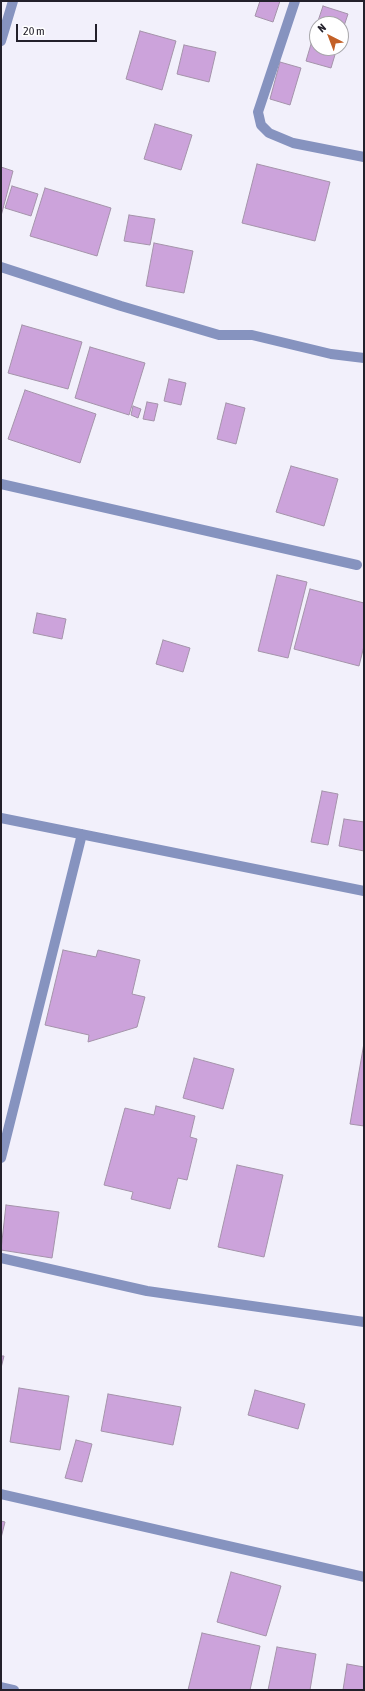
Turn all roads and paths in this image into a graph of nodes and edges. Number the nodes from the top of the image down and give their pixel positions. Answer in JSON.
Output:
{"nodes":[{"id":1,"x":13,"y":1,"type":"edge"},
{"id":2,"x":295,"y":1,"type":"edge"},
{"id":3,"x":1,"y":41,"type":"edge"},
{"id":4,"x":364,"y":157,"type":"edge"},
{"id":5,"x":1,"y":267,"type":"edge"},
{"id":6,"x":364,"y":358,"type":"edge"},
{"id":7,"x":1,"y":484,"type":"edge"},
{"id":8,"x":357,"y":565,"type":"dead end"},
{"id":9,"x":1,"y":818,"type":"edge"},
{"id":10,"x":82,"y":834,"type":"junction"},
{"id":11,"x":364,"y":891,"type":"edge"},
{"id":12,"x":1,"y":1158,"type":"edge"},
{"id":13,"x":1,"y":1258,"type":"edge"},
{"id":14,"x":364,"y":1322,"type":"edge"},
{"id":15,"x":1,"y":1494,"type":"edge"},
{"id":16,"x":364,"y":1577,"type":"edge"},
{"id":17,"x":1,"y":1687,"type":"edge"},
{"id":18,"x":14,"y":1690,"type":"edge"}],
"edges":[{"from":1,"to":3,"type":"street"},
{"from":2,"to":4,"type":"street"},
{"from":5,"to":6,"type":"street"},
{"from":7,"to":8,"type":"street"},
{"from":9,"to":10,"type":"street"},
{"from":10,"to":11,"type":"street"},
{"from":10,"to":12,"type":"street"},
{"from":13,"to":14,"type":"street"},
{"from":15,"to":16,"type":"street"},
{"from":17,"to":18,"type":"street"}]}
